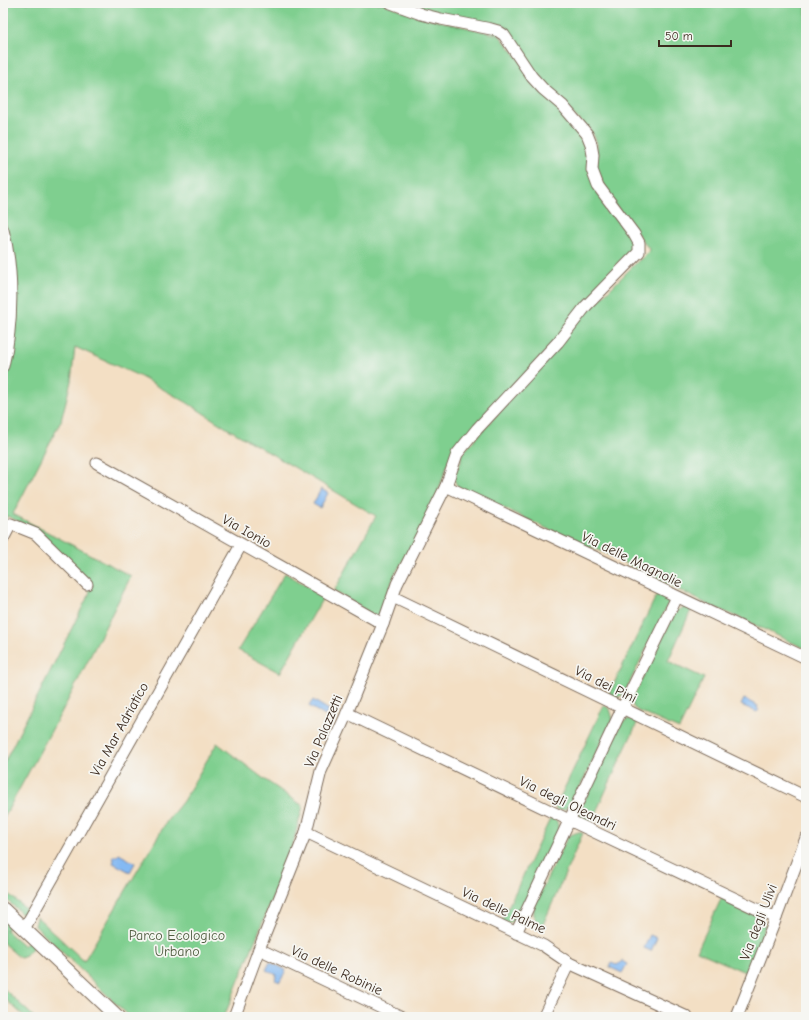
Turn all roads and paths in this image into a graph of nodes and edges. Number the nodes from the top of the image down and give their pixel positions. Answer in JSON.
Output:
{"nodes":[{"id":1,"x":391,"y":3,"type":"edge"},
{"id":2,"x":3,"y":230,"type":"edge"},
{"id":3,"x":3,"y":366,"type":"edge"},
{"id":4,"x":97,"y":463,"type":"dead end"},
{"id":5,"x":446,"y":486,"type":"junction"},
{"id":6,"x":3,"y":539,"type":"edge"},
{"id":7,"x":241,"y":545,"type":"junction"},
{"id":8,"x":87,"y":584,"type":"dead end"},
{"id":9,"x":393,"y":597,"type":"junction"},
{"id":10,"x":677,"y":597,"type":"junction"},
{"id":11,"x":383,"y":624,"type":"junction"},
{"id":12,"x":806,"y":658,"type":"edge"},
{"id":13,"x":622,"y":709,"type":"junction"},
{"id":14,"x":347,"y":713,"type":"junction"},
{"id":15,"x":806,"y":797,"type":"edge"},
{"id":16,"x":569,"y":820,"type":"junction"},
{"id":17,"x":306,"y":832,"type":"junction"},
{"id":18,"x":806,"y":838,"type":"edge"},
{"id":19,"x":3,"y":909,"type":"edge"},
{"id":20,"x":776,"y":918,"type":"junction"},
{"id":21,"x":24,"y":929,"type":"junction"},
{"id":22,"x":516,"y":933,"type":"junction"},
{"id":23,"x":259,"y":949,"type":"junction"},
{"id":24,"x":569,"y":962,"type":"junction"},
{"id":25,"x":117,"y":1017,"type":"edge"},
{"id":26,"x":234,"y":1017,"type":"edge"},
{"id":27,"x":402,"y":1017,"type":"edge"},
{"id":28,"x":543,"y":1017,"type":"edge"},
{"id":29,"x":687,"y":1017,"type":"edge"},
{"id":30,"x":737,"y":1017,"type":"edge"}],
"edges":[{"from":1,"to":5,"type":"street","name":"Via Palazzetti"},
{"from":2,"to":3,"type":"street"},
{"from":4,"to":7,"type":"street","name":"Via Ionio"},
{"from":5,"to":9,"type":"street","name":"Via Palazzetti"},
{"from":5,"to":10,"type":"street","name":"Via delle Magnolie"},
{"from":6,"to":8,"type":"street"},
{"from":7,"to":11,"type":"street","name":"Via Ionio"},
{"from":7,"to":21,"type":"street","name":"Via Mar Adriatico"},
{"from":9,"to":11,"type":"street","name":"Via Palazzetti"},
{"from":9,"to":13,"type":"street","name":"Via dei Pini"},
{"from":10,"to":12,"type":"street","name":"Via delle Magnolie"},
{"from":10,"to":13,"type":"street"},
{"from":11,"to":14,"type":"street","name":"Via Palazzetti"},
{"from":13,"to":15,"type":"street","name":"Via dei Pini"},
{"from":13,"to":16,"type":"street"},
{"from":14,"to":16,"type":"street","name":"Via degli Oleandri"},
{"from":14,"to":17,"type":"street","name":"Via Palazzetti"},
{"from":16,"to":20,"type":"street","name":"Via degli Oleandri"},
{"from":16,"to":22,"type":"street"},
{"from":17,"to":22,"type":"street","name":"Via delle Palme"},
{"from":17,"to":23,"type":"street","name":"Via Palazzetti"},
{"from":18,"to":20,"type":"street","name":"Via degli Ulivi"},
{"from":19,"to":21,"type":"main road"},
{"from":20,"to":30,"type":"street","name":"Via degli Ulivi"},
{"from":21,"to":25,"type":"main road"},
{"from":22,"to":24,"type":"street","name":"Via delle Palme"},
{"from":23,"to":26,"type":"street","name":"Via Palazzetti"},
{"from":23,"to":27,"type":"street","name":"Via delle Robinie"},
{"from":24,"to":28,"type":"street"},
{"from":24,"to":29,"type":"street","name":"Via delle Palme"}]}
